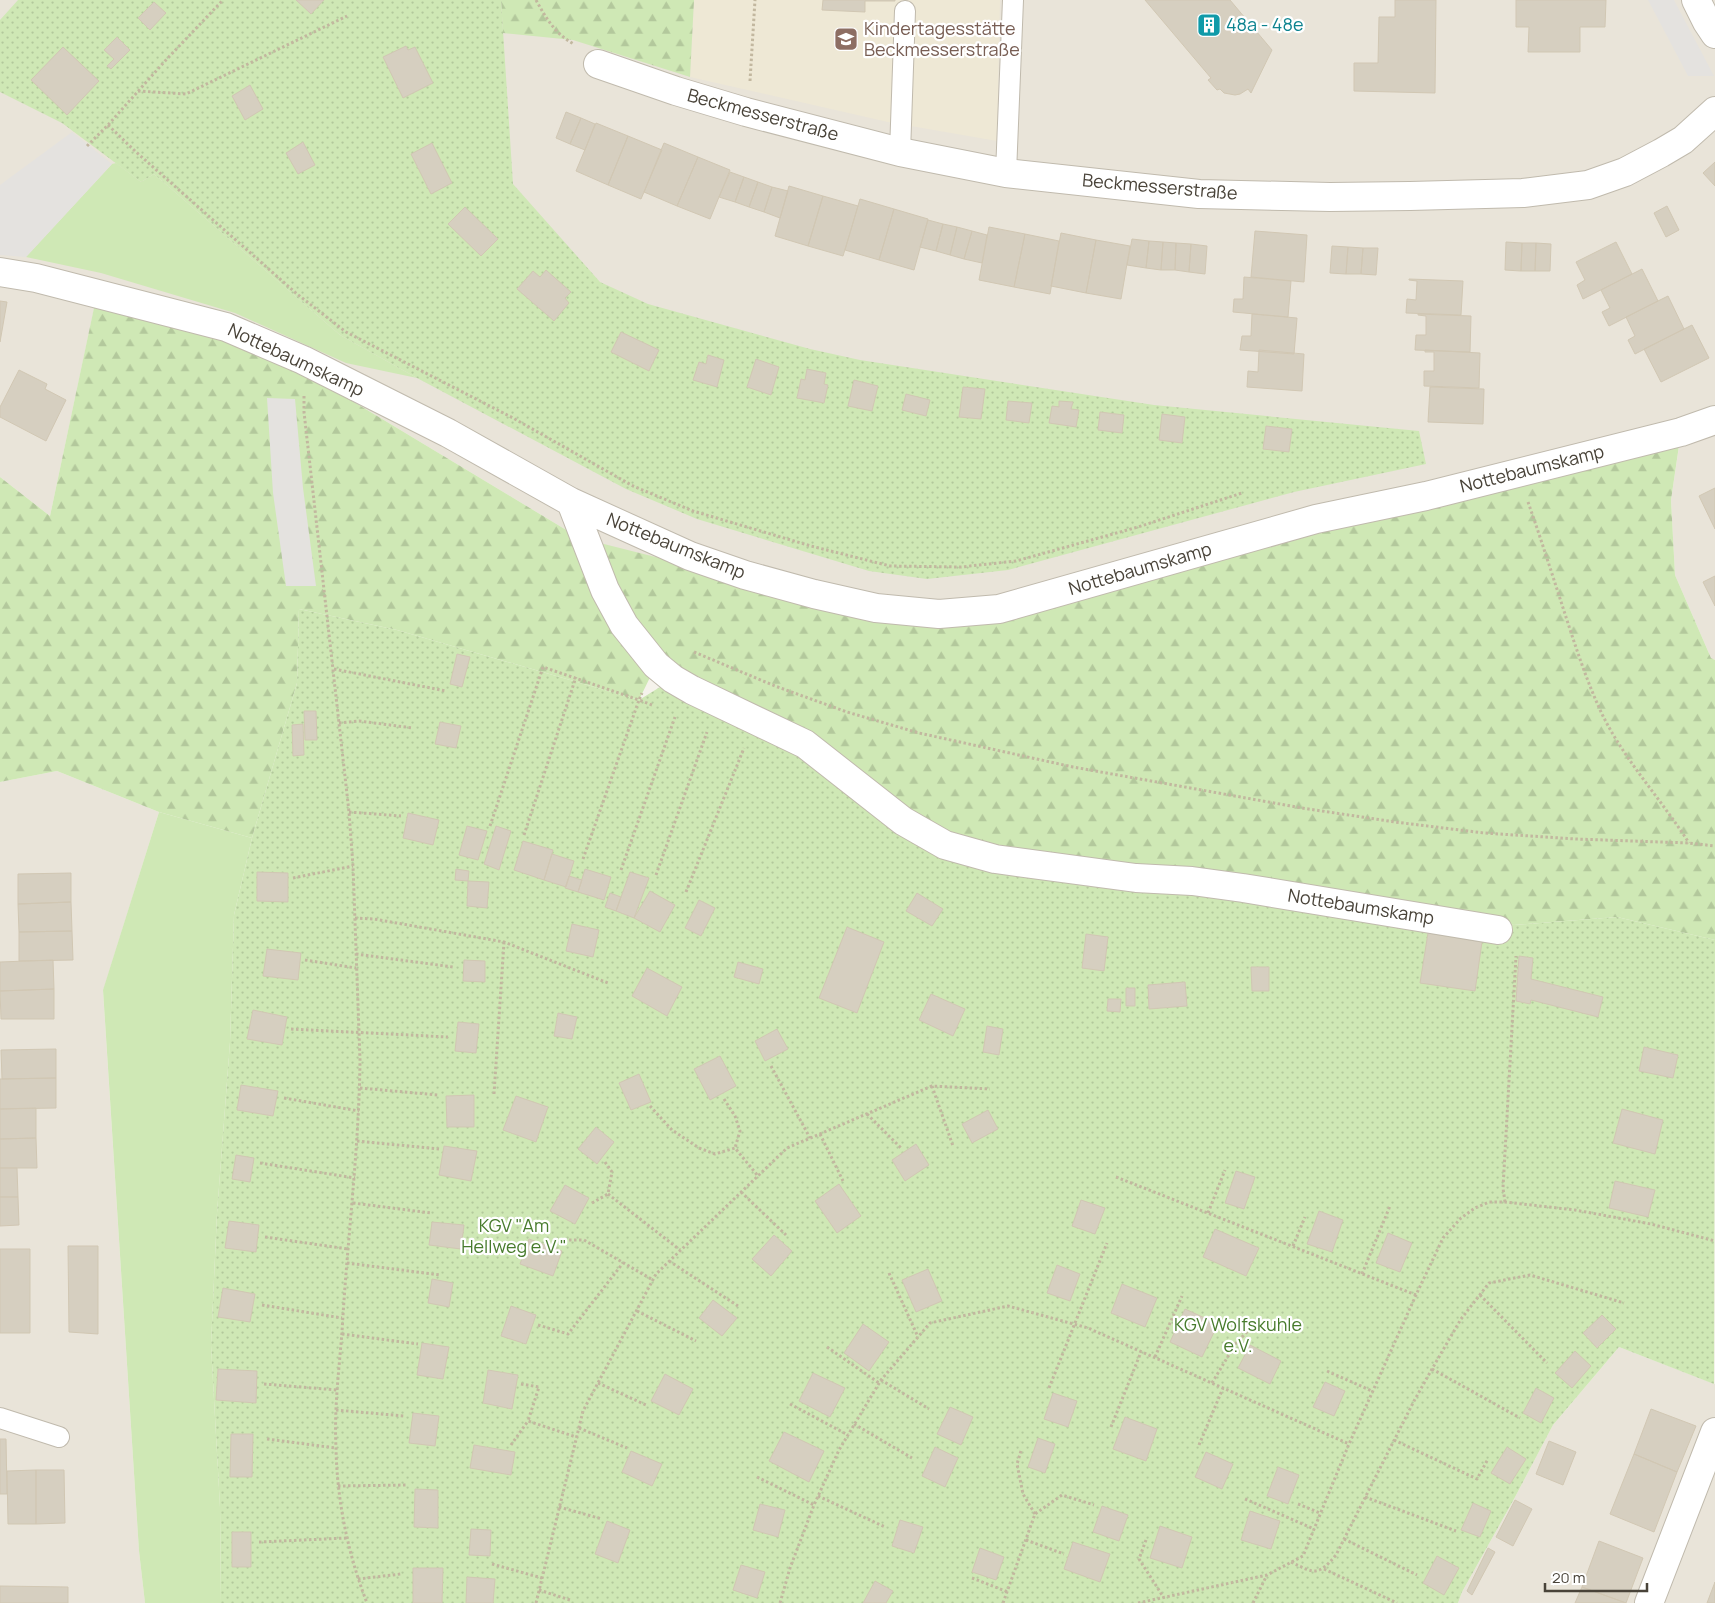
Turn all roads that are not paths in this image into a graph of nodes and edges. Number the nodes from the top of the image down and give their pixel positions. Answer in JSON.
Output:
{"nodes":[{"id":1,"x":1014,"y":0,"type":"edge"},
{"id":2,"x":1696,"y":0,"type":"edge"},
{"id":3,"x":905,"y":11,"type":"dead end"},
{"id":4,"x":1715,"y":34,"type":"edge"},
{"id":5,"x":598,"y":64,"type":"road end"},
{"id":6,"x":1715,"y":112,"type":"edge"},
{"id":7,"x":900,"y":152,"type":"junction"},
{"id":8,"x":1006,"y":173,"type":"junction"},
{"id":9,"x":0,"y":272,"type":"edge"},
{"id":10,"x":1715,"y":420,"type":"edge"},
{"id":11,"x":571,"y":502,"type":"junction"},
{"id":12,"x":1507,"y":939,"type":"road end"},
{"id":13,"x":0,"y":1418,"type":"edge"},
{"id":14,"x":1715,"y":1432,"type":"edge"},
{"id":15,"x":59,"y":1437,"type":"dead end"},
{"id":16,"x":1649,"y":1603,"type":"edge"}],
"edges":[{"from":1,"to":8,"type":"lane"},
{"from":2,"to":4,"type":"street"},
{"from":3,"to":7,"type":"lane"},
{"from":5,"to":7,"type":"street","name":"Beckmesserstraße"},
{"from":6,"to":8,"type":"street","name":"Beckmesserstraße"},
{"from":7,"to":8,"type":"street","name":"Beckmesserstraße"},
{"from":9,"to":11,"type":"street","name":"Nottebaumskamp"},
{"from":10,"to":11,"type":"street","name":"Nottebaumskamp"},
{"from":11,"to":12,"type":"street","name":"Nottebaumskamp"},
{"from":13,"to":15,"type":"lane"},
{"from":14,"to":16,"type":"street"}]}
